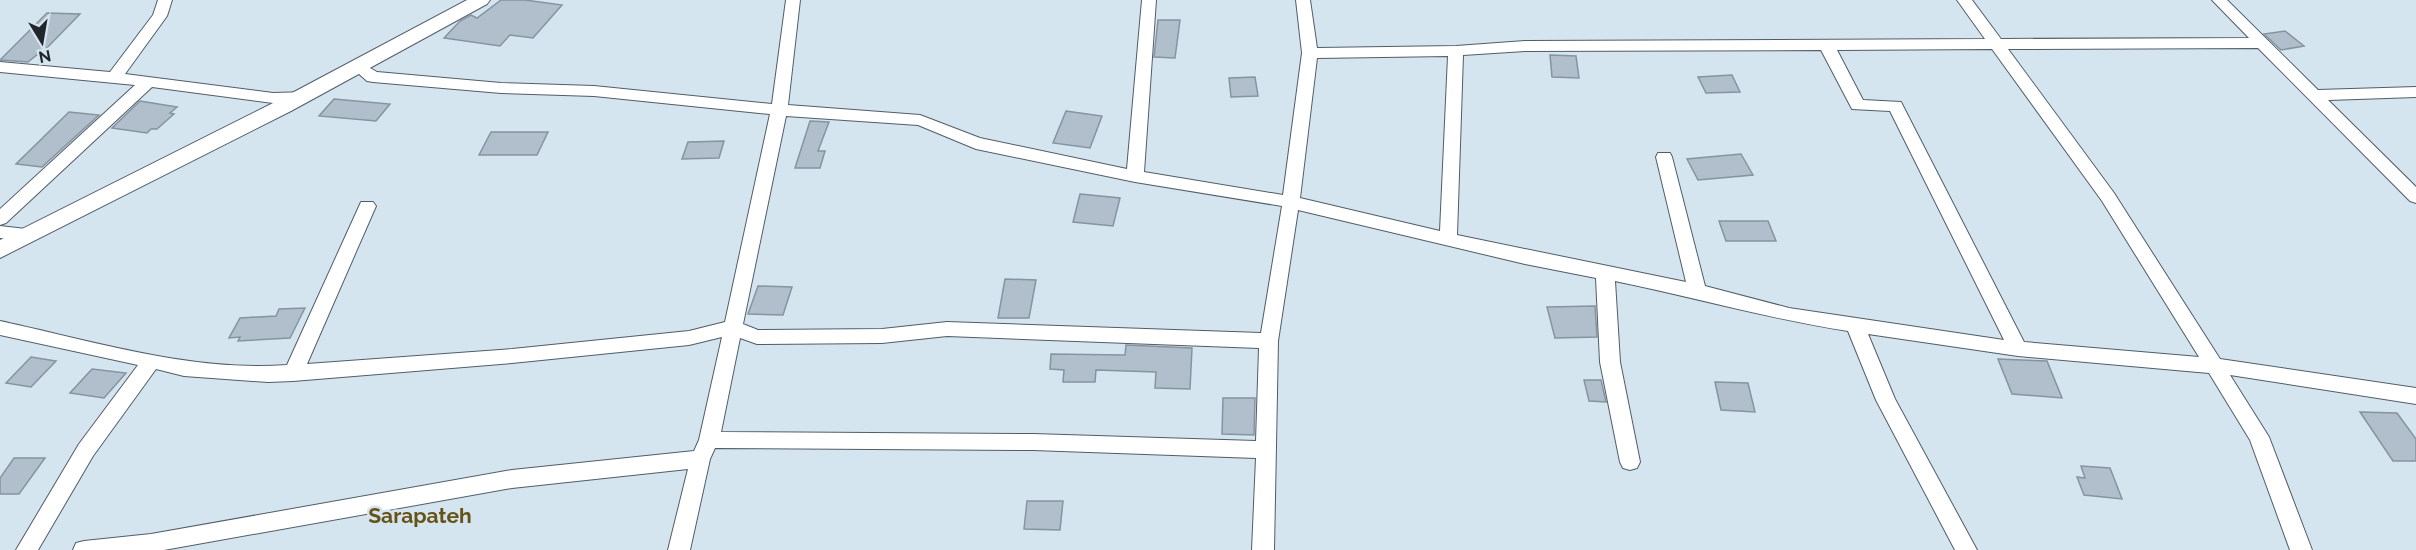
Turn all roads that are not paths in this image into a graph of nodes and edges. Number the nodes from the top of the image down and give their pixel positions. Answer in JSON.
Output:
{"nodes":[{"id":1,"x":165,"y":0,"type":"edge"},
{"id":2,"x":481,"y":0,"type":"edge"},
{"id":3,"x":793,"y":0,"type":"edge"},
{"id":4,"x":1149,"y":0,"type":"edge"},
{"id":5,"x":1303,"y":0,"type":"edge"},
{"id":6,"x":1964,"y":0,"type":"edge"},
{"id":7,"x":2219,"y":0,"type":"edge"},
{"id":8,"x":1996,"y":43,"type":"junction"},
{"id":9,"x":2264,"y":43,"type":"junction"},
{"id":10,"x":1826,"y":44,"type":"junction"},
{"id":11,"x":1456,"y":51,"type":"junction"},
{"id":12,"x":1310,"y":53,"type":"junction"},
{"id":13,"x":358,"y":66,"type":"junction"},
{"id":14,"x":0,"y":67,"type":"edge"},
{"id":15,"x":116,"y":77,"type":"junction"},
{"id":16,"x":149,"y":81,"type":"junction"},
{"id":17,"x":2416,"y":92,"type":"edge"},
{"id":18,"x":2313,"y":95,"type":"junction"},
{"id":19,"x":303,"y":96,"type":"junction"},
{"id":20,"x":779,"y":110,"type":"junction"},
{"id":21,"x":1664,"y":157,"type":"dead end"},
{"id":22,"x":1136,"y":176,"type":"junction"},
{"id":23,"x":2416,"y":197,"type":"edge"},
{"id":24,"x":1292,"y":202,"type":"junction"},
{"id":25,"x":367,"y":206,"type":"dead end"},
{"id":26,"x":0,"y":219,"type":"edge"},
{"id":27,"x":0,"y":232,"type":"edge"},
{"id":28,"x":29,"y":234,"type":"junction"},
{"id":29,"x":1448,"y":238,"type":"junction"},
{"id":30,"x":0,"y":250,"type":"edge"},
{"id":31,"x":1605,"y":273,"type":"junction"},
{"id":32,"x":1697,"y":291,"type":"junction"},
{"id":33,"x":1855,"y":326,"type":"junction"},
{"id":34,"x":732,"y":327,"type":"junction"},
{"id":35,"x":0,"y":328,"type":"edge"},
{"id":36,"x":1269,"y":341,"type":"junction"},
{"id":37,"x":2018,"y":349,"type":"junction"},
{"id":38,"x":151,"y":362,"type":"junction"},
{"id":39,"x":2216,"y":368,"type":"junction"},
{"id":40,"x":292,"y":373,"type":"junction"},
{"id":41,"x":2416,"y":396,"type":"edge"},
{"id":42,"x":709,"y":440,"type":"junction"},
{"id":43,"x":1266,"y":450,"type":"junction"},
{"id":44,"x":700,"y":459,"type":"junction"},
{"id":45,"x":1630,"y":462,"type":"dead end"},
{"id":46,"x":27,"y":550,"type":"edge"},
{"id":47,"x":84,"y":550,"type":"edge"},
{"id":48,"x":679,"y":550,"type":"edge"},
{"id":49,"x":1263,"y":550,"type":"edge"},
{"id":50,"x":1966,"y":550,"type":"edge"},
{"id":51,"x":2301,"y":550,"type":"edge"}],
"edges":[{"from":1,"to":15,"type":"street"},
{"from":2,"to":13,"type":"street"},
{"from":3,"to":20,"type":"street"},
{"from":4,"to":22,"type":"street"},
{"from":5,"to":12,"type":"street"},
{"from":6,"to":8,"type":"street"},
{"from":7,"to":9,"type":"street"},
{"from":8,"to":9,"type":"street"},
{"from":8,"to":10,"type":"street"},
{"from":8,"to":39,"type":"street"},
{"from":9,"to":18,"type":"street"},
{"from":10,"to":11,"type":"street"},
{"from":10,"to":37,"type":"street"},
{"from":11,"to":12,"type":"street"},
{"from":11,"to":29,"type":"street"},
{"from":12,"to":24,"type":"street"},
{"from":13,"to":19,"type":"street"},
{"from":13,"to":20,"type":"street"},
{"from":14,"to":15,"type":"street"},
{"from":15,"to":16,"type":"street"},
{"from":16,"to":19,"type":"street"},
{"from":16,"to":26,"type":"street"},
{"from":17,"to":18,"type":"street"},
{"from":18,"to":23,"type":"street"},
{"from":19,"to":28,"type":"street"},
{"from":20,"to":22,"type":"street"},
{"from":20,"to":34,"type":"street"},
{"from":21,"to":32,"type":"street"},
{"from":22,"to":24,"type":"street"},
{"from":24,"to":29,"type":"street"},
{"from":24,"to":36,"type":"street"},
{"from":25,"to":40,"type":"street"},
{"from":27,"to":28,"type":"street"},
{"from":28,"to":30,"type":"street"},
{"from":29,"to":31,"type":"street"},
{"from":31,"to":32,"type":"street"},
{"from":31,"to":45,"type":"street"},
{"from":32,"to":33,"type":"street"},
{"from":33,"to":37,"type":"street"},
{"from":33,"to":50,"type":"street"},
{"from":34,"to":36,"type":"street"},
{"from":34,"to":40,"type":"street"},
{"from":34,"to":42,"type":"street"},
{"from":35,"to":38,"type":"street"},
{"from":36,"to":43,"type":"street"},
{"from":37,"to":39,"type":"street"},
{"from":38,"to":40,"type":"street"},
{"from":38,"to":46,"type":"street"},
{"from":39,"to":41,"type":"street"},
{"from":39,"to":51,"type":"street"},
{"from":42,"to":43,"type":"street"},
{"from":42,"to":44,"type":"street"},
{"from":43,"to":49,"type":"street"},
{"from":44,"to":47,"type":"street"},
{"from":44,"to":48,"type":"street"}]}
